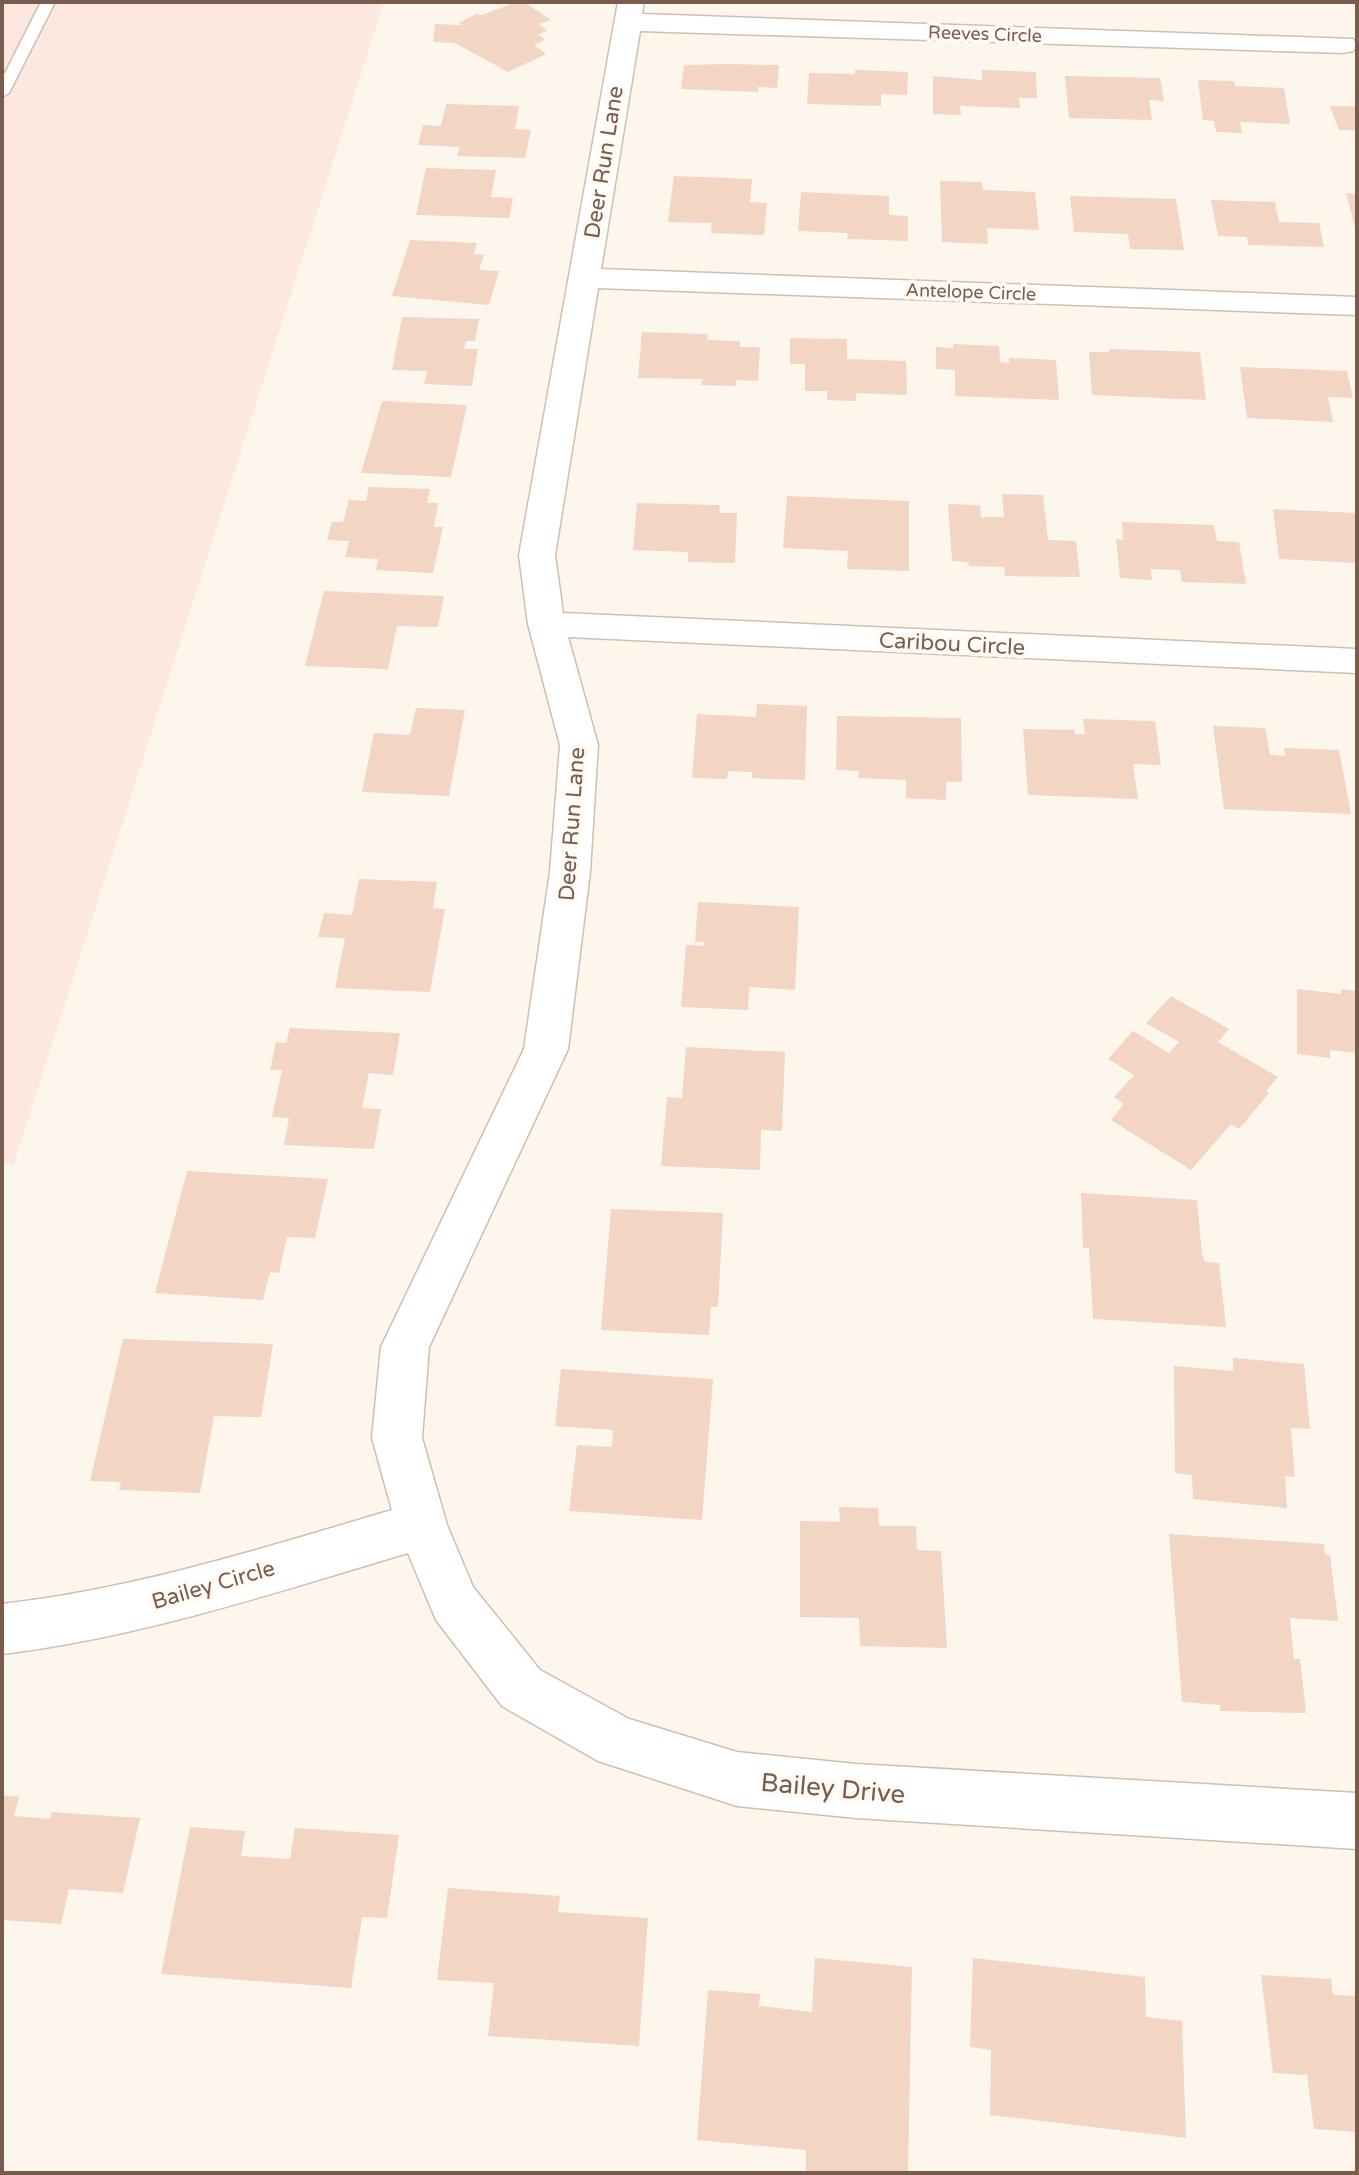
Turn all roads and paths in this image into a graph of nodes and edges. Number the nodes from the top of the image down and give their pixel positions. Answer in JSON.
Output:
{"nodes":[{"id":1,"x":48,"y":2,"type":"edge"},
{"id":2,"x":629,"y":12,"type":"edge"},
{"id":3,"x":1343,"y":45,"type":"dead end"},
{"id":4,"x":2,"y":93,"type":"edge"},
{"id":5,"x":584,"y":278,"type":"junction"},
{"id":6,"x":1357,"y":306,"type":"edge"},
{"id":7,"x":546,"y":624,"type":"junction"},
{"id":8,"x":1357,"y":661,"type":"edge"},
{"id":9,"x":422,"y":1525,"type":"junction"},
{"id":10,"x":2,"y":1629,"type":"edge"},
{"id":11,"x":1357,"y":1821,"type":"edge"}],
"edges":[{"from":1,"to":4,"type":"lane"},
{"from":2,"to":3,"type":"street","name":"Reeves Circle"},
{"from":2,"to":5,"type":"street","name":"Deer Run Lane"},
{"from":5,"to":6,"type":"street","name":"Antelope Circle"},
{"from":5,"to":7,"type":"street","name":"Deer Run Lane"},
{"from":7,"to":8,"type":"street","name":"Caribou Circle"},
{"from":7,"to":9,"type":"street","name":"Deer Run Lane"},
{"from":9,"to":10,"type":"street","name":"Bailey Circle"},
{"from":9,"to":11,"type":"street","name":"Bailey Drive"}]}
